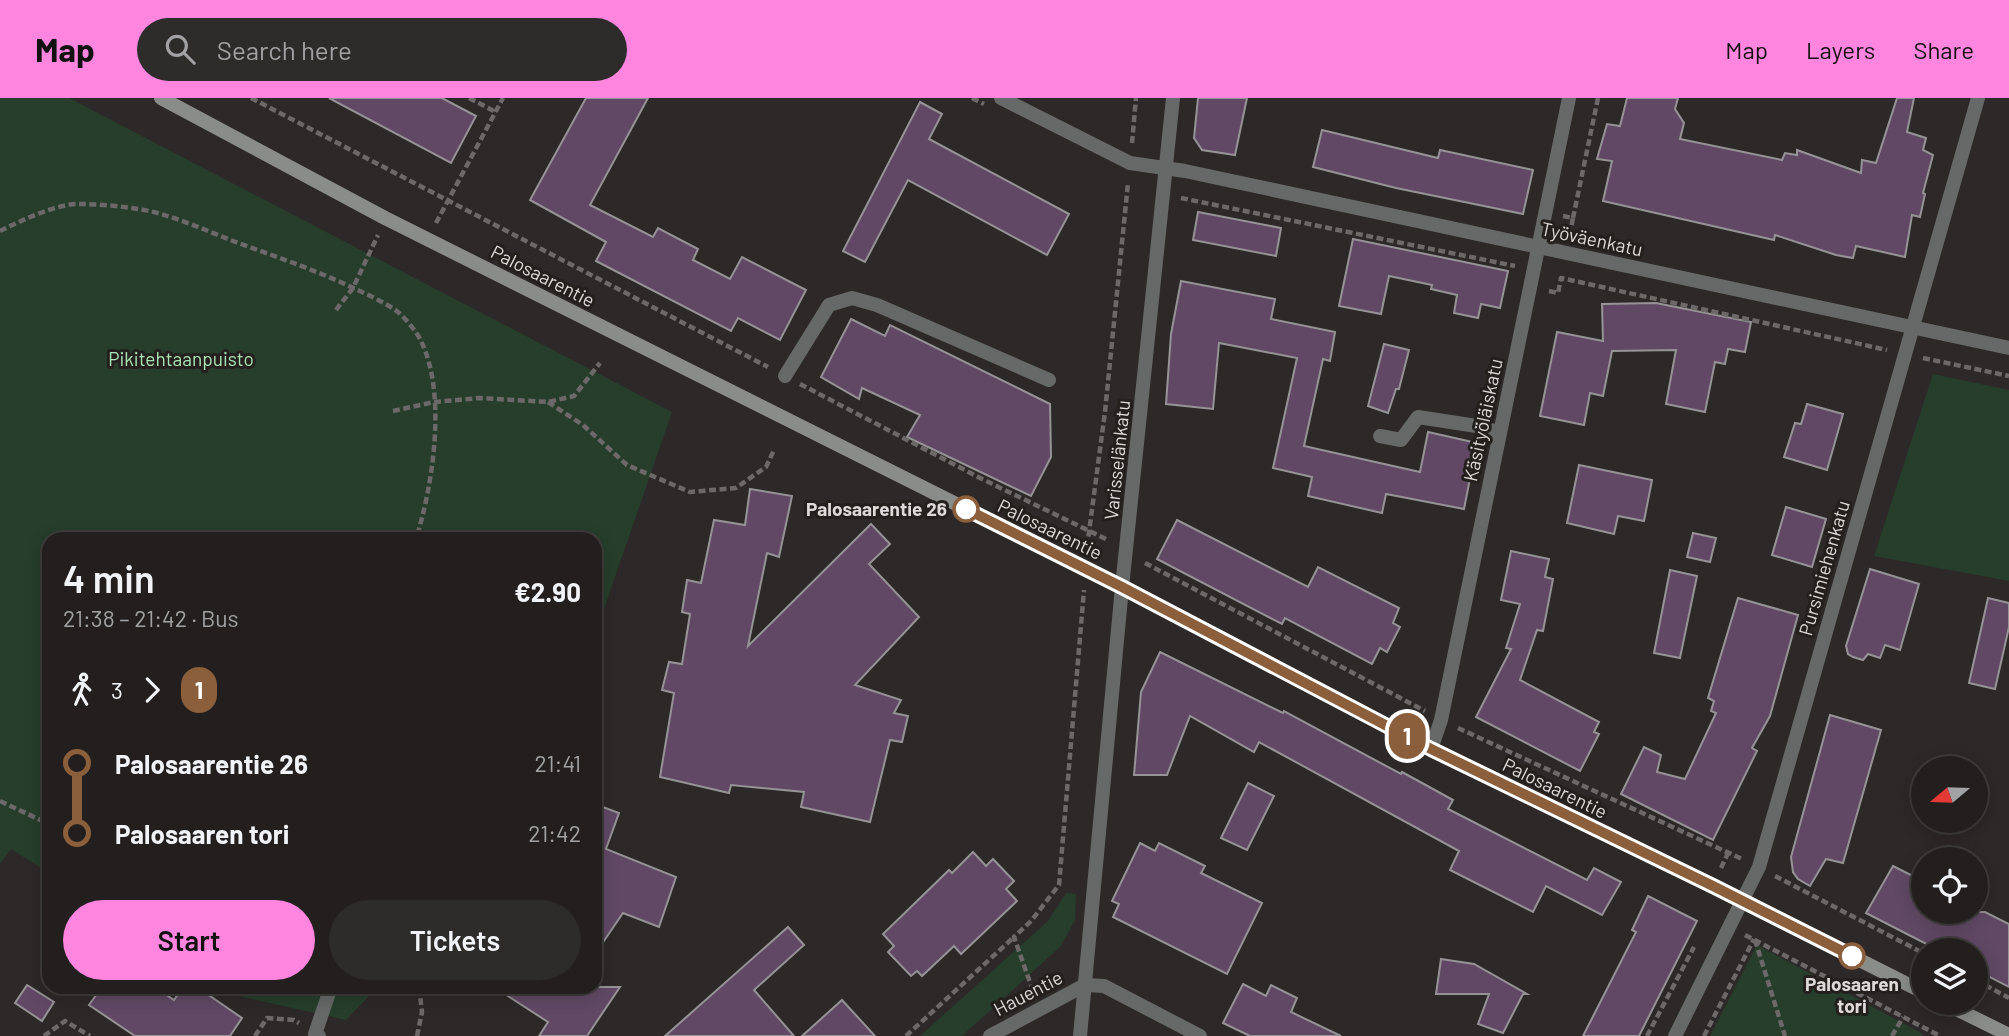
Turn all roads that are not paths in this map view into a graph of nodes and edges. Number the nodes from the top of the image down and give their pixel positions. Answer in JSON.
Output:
{"nodes":[{"id":1,"x":162,"y":98,"type":"edge"},
{"id":2,"x":1001,"y":98,"type":"edge"},
{"id":3,"x":1173,"y":98,"type":"edge"},
{"id":4,"x":1569,"y":98,"type":"edge"},
{"id":5,"x":1978,"y":98,"type":"edge"},
{"id":6,"x":1166,"y":169,"type":"junction"},
{"id":7,"x":1539,"y":247,"type":"junction"},
{"id":8,"x":1913,"y":326,"type":"junction"},
{"id":9,"x":2009,"y":348,"type":"edge"},
{"id":10,"x":785,"y":376,"type":"road end"},
{"id":11,"x":1048,"y":380,"type":"dead end"},
{"id":12,"x":1500,"y":433,"type":"junction"},
{"id":13,"x":1380,"y":436,"type":"dead end"},
{"id":14,"x":1122,"y":587,"type":"junction"},
{"id":15,"x":1431,"y":749,"type":"junction"},
{"id":16,"x":1742,"y":901,"type":"junction"},
{"id":17,"x":1085,"y":985,"type":"junction"},
{"id":18,"x":1911,"y":986,"type":"edge"},
{"id":19,"x":329,"y":994,"type":"edge"},
{"id":20,"x":1968,"y":1015,"type":"edge"},
{"id":21,"x":317,"y":1035,"type":"edge"},
{"id":22,"x":2009,"y":1035,"type":"edge"},
{"id":23,"x":990,"y":1036,"type":"edge"},
{"id":24,"x":1080,"y":1036,"type":"edge"},
{"id":25,"x":1200,"y":1036,"type":"edge"},
{"id":26,"x":1675,"y":1036,"type":"edge"}],
"edges":[{"from":1,"to":14,"type":"main road","name":"Palosaarentie"},
{"from":2,"to":6,"type":"street","name":"Työväenkatu"},
{"from":3,"to":6,"type":"street","name":"Varisselänkatu"},
{"from":4,"to":7,"type":"street","name":"Käsityöläiskatu"},
{"from":5,"to":8,"type":"street","name":"Pursimiehenkatu"},
{"from":6,"to":7,"type":"street","name":"Työväenkatu"},
{"from":6,"to":14,"type":"street","name":"Varisselänkatu"},
{"from":7,"to":8,"type":"street","name":"Työväenkatu"},
{"from":7,"to":12,"type":"street","name":"Käsityöläiskatu"},
{"from":8,"to":9,"type":"street","name":"Työväenkatu"},
{"from":8,"to":16,"type":"street","name":"Pursimiehenkatu"},
{"from":10,"to":11,"type":"street"},
{"from":12,"to":13,"type":"street"},
{"from":12,"to":15,"type":"street","name":"Käsityöläiskatu"},
{"from":14,"to":15,"type":"main road","name":"Palosaarentie"},
{"from":14,"to":17,"type":"street","name":"Varisselänkatu"},
{"from":15,"to":16,"type":"main road","name":"Palosaarentie"},
{"from":16,"to":18,"type":"main road","name":"Palosaarentie"},
{"from":16,"to":26,"type":"street","name":"Pursimiehenkatu"},
{"from":17,"to":23,"type":"street","name":"Hauentie"},
{"from":17,"to":24,"type":"street","name":"Varisselänkatu"},
{"from":17,"to":25,"type":"street"},
{"from":19,"to":21,"type":"street"},
{"from":20,"to":22,"type":"main road"}]}
